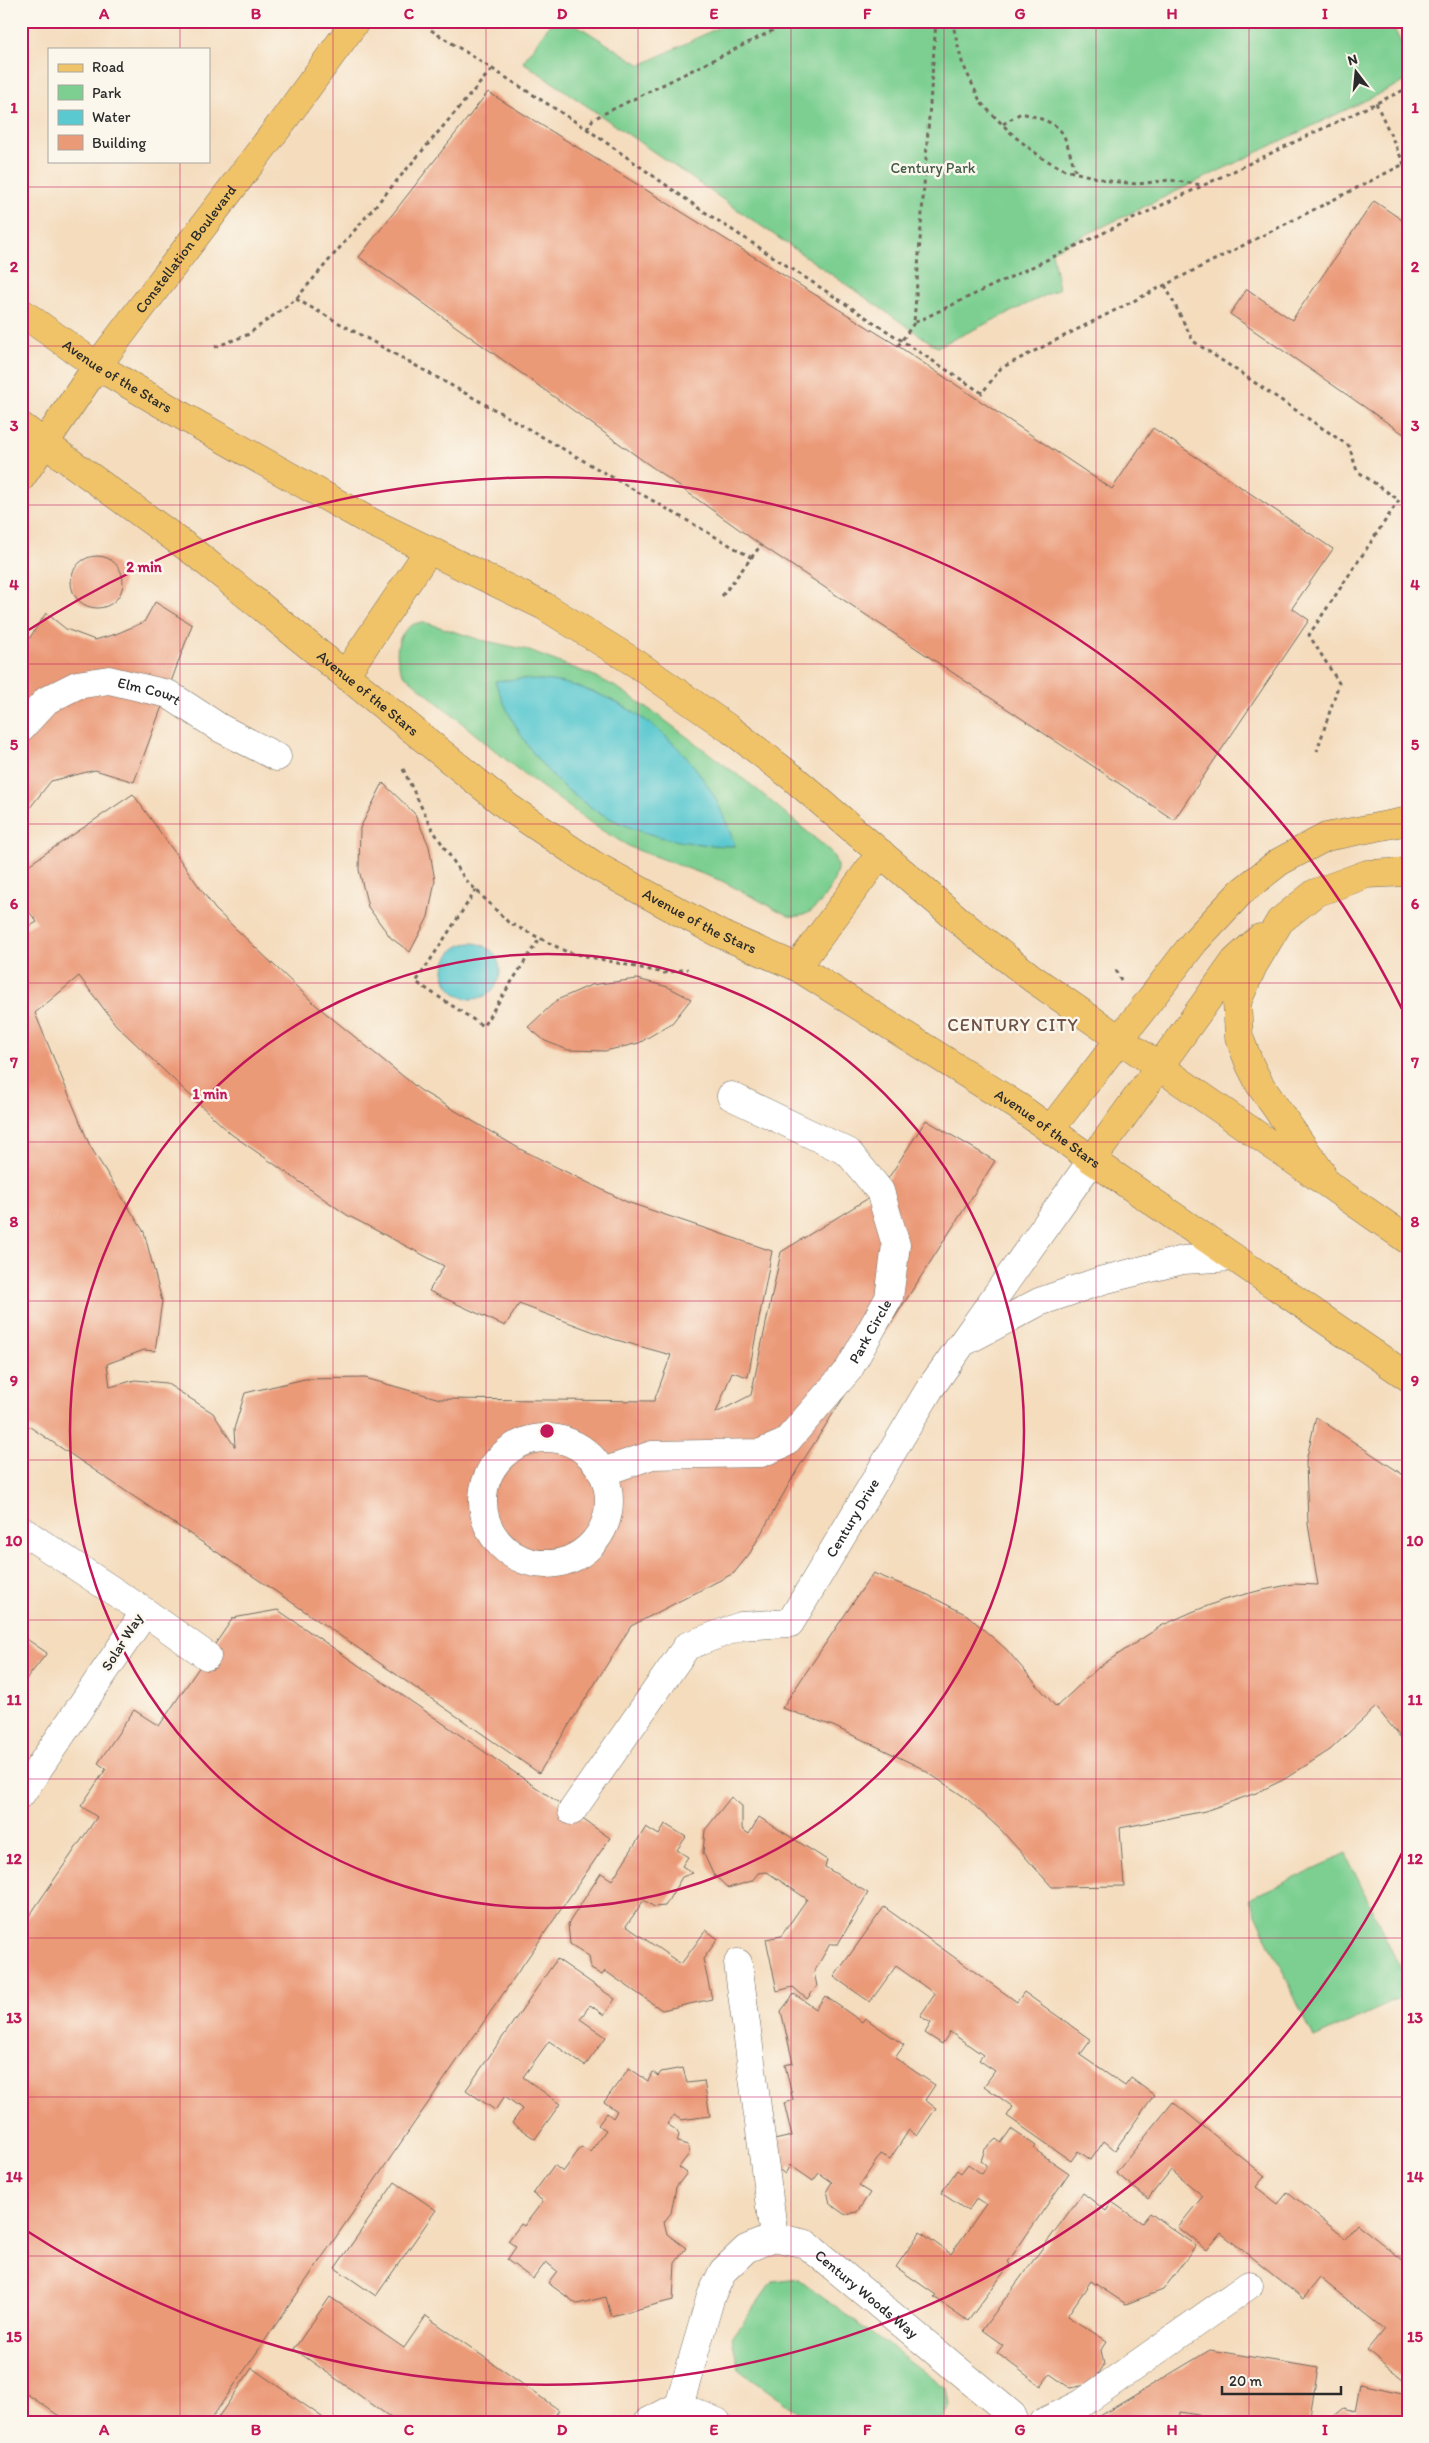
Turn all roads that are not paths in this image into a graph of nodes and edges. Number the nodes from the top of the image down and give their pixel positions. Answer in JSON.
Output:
{"nodes":[{"id":1,"x":356,"y":21,"type":"edge"},
{"id":2,"x":21,"y":312,"type":"edge"},
{"id":3,"x":97,"y":366,"type":"junction"},
{"id":4,"x":21,"y":426,"type":"edge"},
{"id":5,"x":45,"y":443,"type":"junction"},
{"id":6,"x":21,"y":478,"type":"edge"},
{"id":7,"x":429,"y":550,"type":"junction"},
{"id":8,"x":345,"y":674,"type":"junction"},
{"id":9,"x":21,"y":728,"type":"edge"},
{"id":10,"x":277,"y":757,"type":"dead end"},
{"id":11,"x":1408,"y":821,"type":"edge"},
{"id":12,"x":881,"y":853,"type":"junction"},
{"id":13,"x":1408,"y":872,"type":"edge"},
{"id":14,"x":1280,"y":921,"type":"junction"},
{"id":15,"x":797,"y":968,"type":"junction"},
{"id":16,"x":1120,"y":1040,"type":"junction"},
{"id":17,"x":1158,"y":1067,"type":"junction"},
{"id":18,"x":732,"y":1096,"type":"dead end"},
{"id":19,"x":1050,"y":1130,"type":"junction"},
{"id":20,"x":1092,"y":1160,"type":"junction"},
{"id":21,"x":1332,"y":1187,"type":"junction"},
{"id":22,"x":1408,"y":1240,"type":"edge"},
{"id":23,"x":1233,"y":1257,"type":"junction"},
{"id":24,"x":962,"y":1343,"type":"junction"},
{"id":25,"x":1408,"y":1377,"type":"edge"},
{"id":26,"x":603,"y":1472,"type":"junction"},
{"id":27,"x":21,"y":1530,"type":"edge"},
{"id":28,"x":145,"y":1612,"type":"junction"},
{"id":29,"x":207,"y":1656,"type":"dead end"},
{"id":30,"x":21,"y":1794,"type":"edge"},
{"id":31,"x":572,"y":1811,"type":"dead end"},
{"id":32,"x":738,"y":1963,"type":"dead end"},
{"id":33,"x":774,"y":2237,"type":"junction"},
{"id":34,"x":1249,"y":2285,"type":"dead end"},
{"id":35,"x":680,"y":2406,"type":"junction"},
{"id":36,"x":648,"y":2422,"type":"edge"},
{"id":37,"x":717,"y":2422,"type":"edge"},
{"id":38,"x":1015,"y":2422,"type":"edge"},
{"id":39,"x":1044,"y":2422,"type":"edge"}],
"edges":[{"from":1,"to":3,"type":"main road","name":"Constellation Boulevard"},
{"from":2,"to":3,"type":"main road","name":"Avenue of the Stars"},
{"from":3,"to":5,"type":"main road","name":"Constellation Boulevard"},
{"from":3,"to":7,"type":"main road","name":"Avenue of the Stars"},
{"from":4,"to":5,"type":"main road","name":"Avenue of the Stars"},
{"from":5,"to":6,"type":"main road","name":"Constellation Boulevard"},
{"from":5,"to":8,"type":"main road","name":"Avenue of the Stars"},
{"from":7,"to":8,"type":"main road"},
{"from":7,"to":12,"type":"main road","name":"Avenue of the Stars"},
{"from":8,"to":15,"type":"main road","name":"Avenue of the Stars"},
{"from":9,"to":10,"type":"street","name":"Elm Court"},
{"from":11,"to":16,"type":"main road"},
{"from":12,"to":15,"type":"main road"},
{"from":12,"to":16,"type":"main road","name":"Avenue of the Stars"},
{"from":13,"to":14,"type":"main road"},
{"from":14,"to":17,"type":"main road"},
{"from":14,"to":21,"type":"main road"},
{"from":15,"to":19,"type":"main road","name":"Avenue of the Stars"},
{"from":16,"to":17,"type":"main road","name":"Avenue of the Stars"},
{"from":16,"to":19,"type":"main road"},
{"from":17,"to":20,"type":"main road"},
{"from":17,"to":21,"type":"main road","name":"Avenue of the Stars"},
{"from":18,"to":26,"type":"street","name":"Park Circle"},
{"from":19,"to":20,"type":"main road","name":"Avenue of the Stars"},
{"from":20,"to":23,"type":"main road","name":"Avenue of the Stars"},
{"from":20,"to":24,"type":"street","name":"Century Drive"},
{"from":21,"to":22,"type":"main road","name":"Avenue of the Stars"},
{"from":23,"to":24,"type":"street"},
{"from":23,"to":25,"type":"main road","name":"Avenue of the Stars"},
{"from":24,"to":31,"type":"street","name":"Century Drive"},
{"from":26,"to":26,"type":"street"},
{"from":27,"to":28,"type":"street","name":"Solar Way"},
{"from":28,"to":29,"type":"street"},
{"from":28,"to":30,"type":"street","name":"Solar Way"},
{"from":32,"to":33,"type":"street"},
{"from":33,"to":35,"type":"street"},
{"from":33,"to":38,"type":"street","name":"Century Woods Way"},
{"from":34,"to":39,"type":"street"},
{"from":35,"to":36,"type":"street"},
{"from":35,"to":37,"type":"street"}]}
